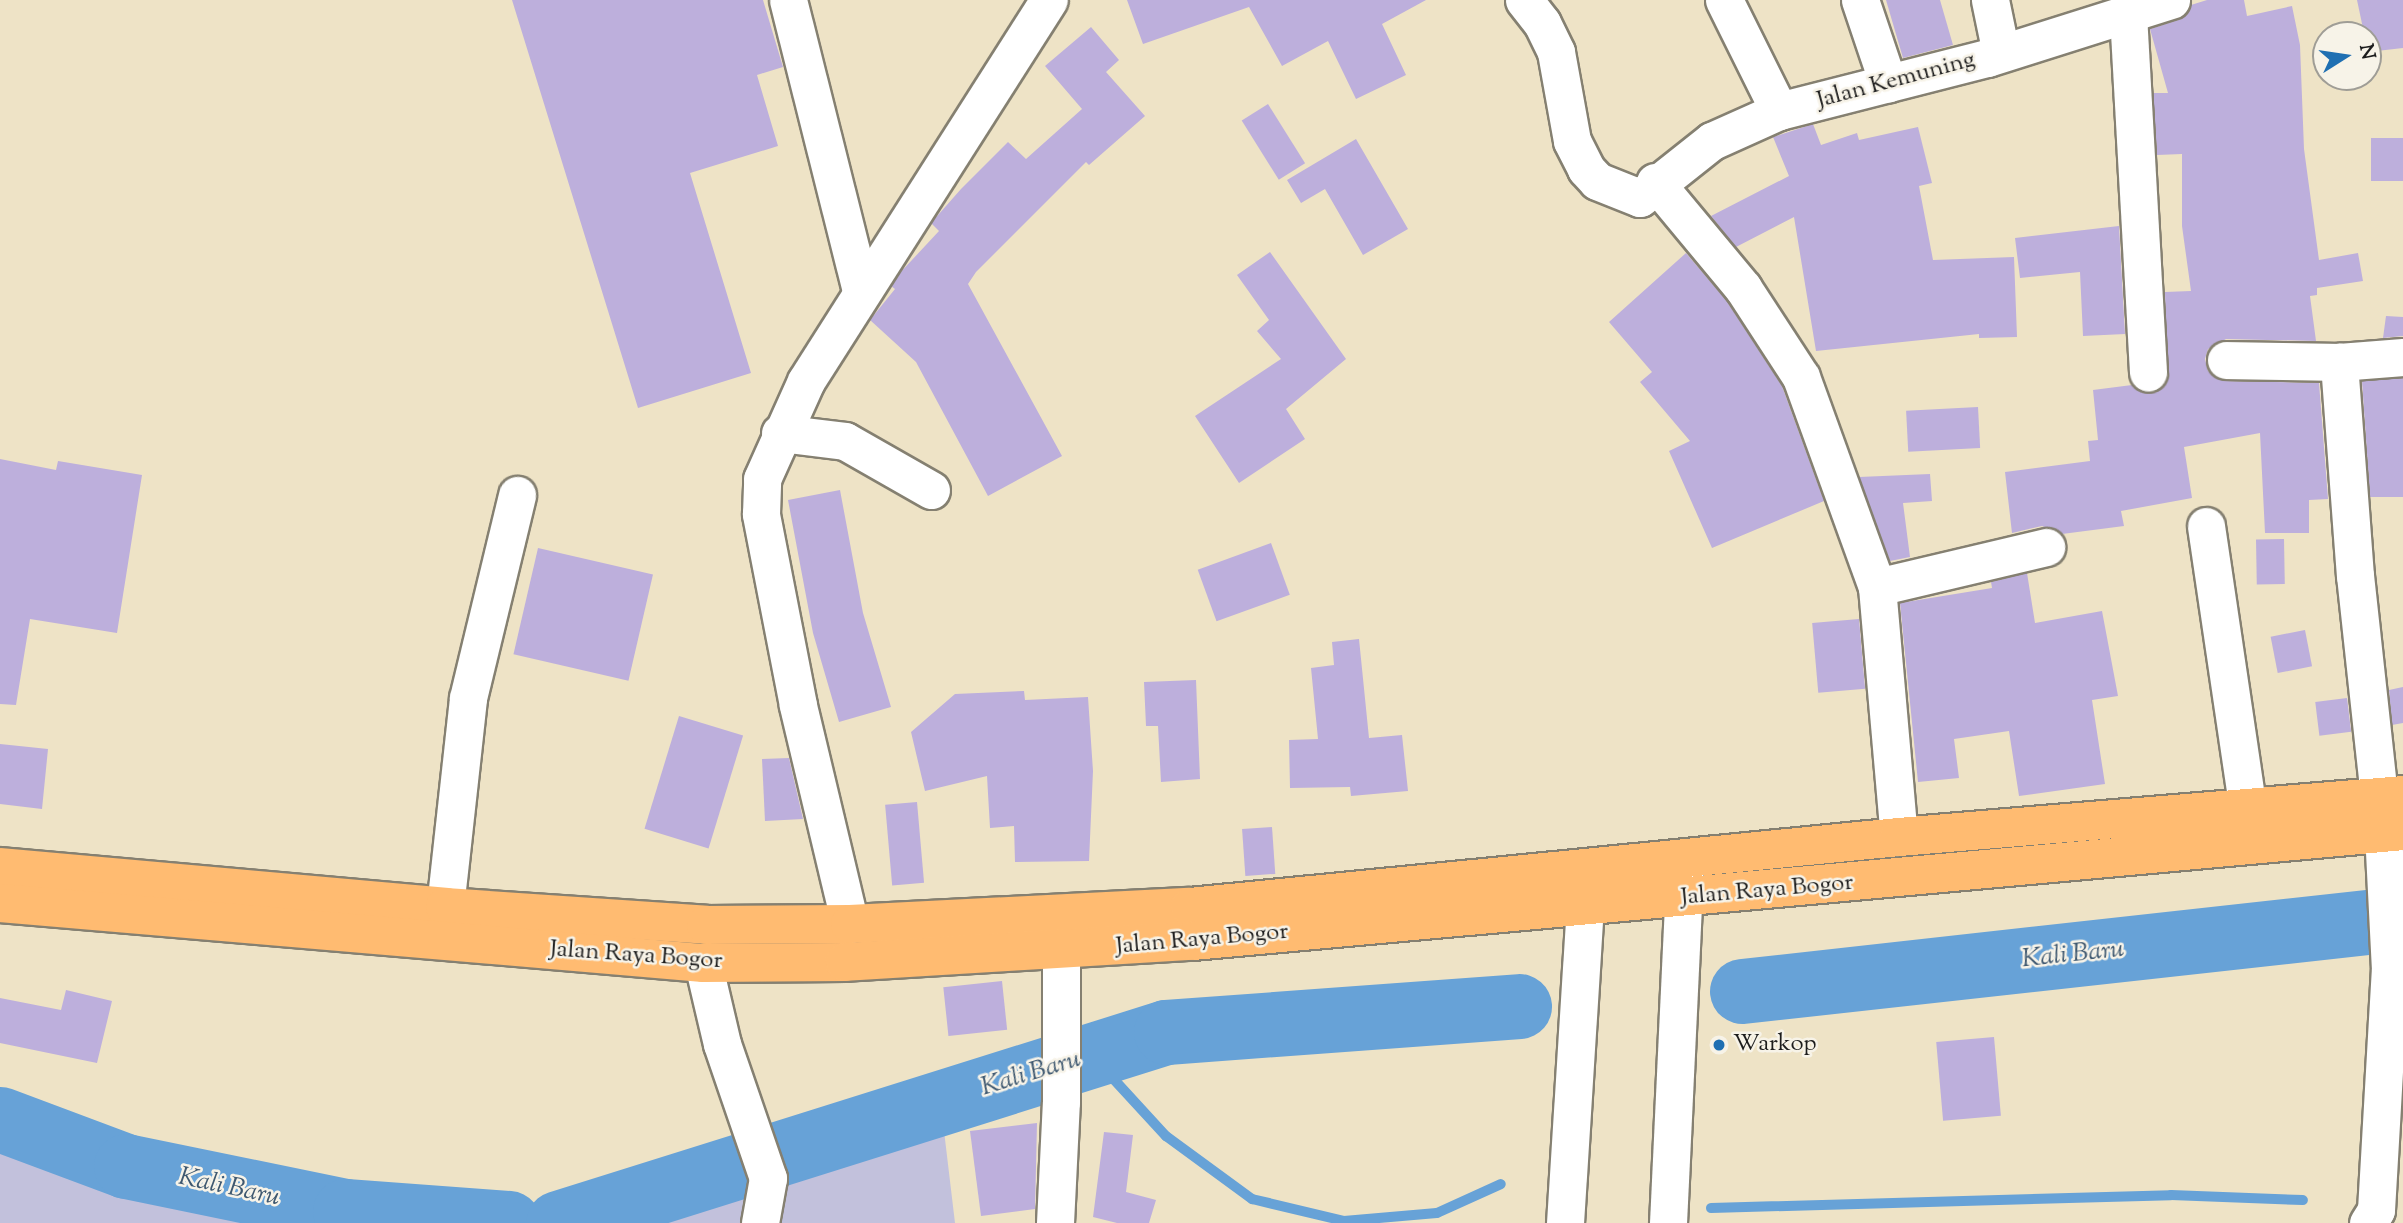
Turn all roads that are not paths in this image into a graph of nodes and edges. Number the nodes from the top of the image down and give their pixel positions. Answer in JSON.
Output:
{"nodes":[{"id":1,"x":788,"y":0,"type":"edge"},
{"id":2,"x":1048,"y":0,"type":"edge"},
{"id":3,"x":1524,"y":0,"type":"edge"},
{"id":4,"x":1724,"y":0,"type":"edge"},
{"id":5,"x":1860,"y":0,"type":"edge"},
{"id":6,"x":1990,"y":0,"type":"edge"},
{"id":7,"x":2171,"y":0,"type":"edge"},
{"id":8,"x":2128,"y":14,"type":"junction"},
{"id":9,"x":2001,"y":53,"type":"junction"},
{"id":10,"x":1888,"y":83,"type":"junction"},
{"id":11,"x":1779,"y":111,"type":"junction"},
{"id":12,"x":1648,"y":190,"type":"junction"},
{"id":13,"x":861,"y":290,"type":"junction"},
{"id":14,"x":2403,"y":358,"type":"edge"},
{"id":15,"x":2226,"y":360,"type":"dead end"},
{"id":16,"x":2339,"y":362,"type":"junction"},
{"id":17,"x":2148,"y":372,"type":"dead end"},
{"id":18,"x":780,"y":433,"type":"junction"},
{"id":19,"x":931,"y":491,"type":"dead end"},
{"id":20,"x":517,"y":495,"type":"dead end"},
{"id":21,"x":2206,"y":526,"type":"dead end"},
{"id":22,"x":2046,"y":547,"type":"dead end"},
{"id":23,"x":1877,"y":587,"type":"junction"},
{"id":24,"x":2248,"y":809,"type":"junction"},
{"id":25,"x":2392,"y":814,"type":"edge"},
{"id":26,"x":1899,"y":837,"type":"junction"},
{"id":27,"x":1685,"y":858,"type":"junction"},
{"id":28,"x":0,"y":867,"type":"edge"},
{"id":29,"x":1587,"y":868,"type":"junction"},
{"id":30,"x":1684,"y":899,"type":"junction"},
{"id":31,"x":0,"y":903,"type":"edge"},
{"id":32,"x":445,"y":907,"type":"junction"},
{"id":33,"x":1586,"y":907,"type":"junction"},
{"id":34,"x":850,"y":924,"type":"junction"},
{"id":35,"x":1061,"y":951,"type":"junction"},
{"id":36,"x":703,"y":963,"type":"junction"},
{"id":37,"x":760,"y":1223,"type":"edge"},
{"id":38,"x":1055,"y":1223,"type":"edge"},
{"id":39,"x":1565,"y":1223,"type":"edge"},
{"id":40,"x":1668,"y":1223,"type":"edge"},
{"id":41,"x":2368,"y":1223,"type":"edge"}],
"edges":[{"from":1,"to":13,"type":"street"},
{"from":2,"to":13,"type":"street"},
{"from":3,"to":12,"type":"street"},
{"from":4,"to":11,"type":"street"},
{"from":5,"to":10,"type":"street"},
{"from":6,"to":9,"type":"street"},
{"from":7,"to":8,"type":"street","name":"Jalan Kemuning"},
{"from":8,"to":9,"type":"street","name":"Jalan Kemuning"},
{"from":8,"to":17,"type":"street"},
{"from":9,"to":10,"type":"street","name":"Jalan Kemuning"},
{"from":10,"to":11,"type":"street","name":"Jalan Kemuning"},
{"from":11,"to":12,"type":"street","name":"Jalan Kemuning"},
{"from":12,"to":23,"type":"street"},
{"from":13,"to":18,"type":"street"},
{"from":14,"to":16,"type":"street"},
{"from":15,"to":16,"type":"street"},
{"from":16,"to":25,"type":"street"},
{"from":18,"to":19,"type":"street"},
{"from":18,"to":34,"type":"street"},
{"from":20,"to":32,"type":"street"},
{"from":21,"to":24,"type":"street"},
{"from":22,"to":23,"type":"street"},
{"from":23,"to":26,"type":"street"},
{"from":24,"to":25,"type":"highway","name":"Jalan Raya Bogor"},
{"from":24,"to":26,"type":"highway","name":"Jalan Raya Bogor"},
{"from":25,"to":30,"type":"highway","name":"Jalan Raya Bogor"},
{"from":25,"to":41,"type":"street"},
{"from":26,"to":27,"type":"highway","name":"Jalan Raya Bogor"},
{"from":27,"to":29,"type":"highway","name":"Jalan Raya Bogor"},
{"from":27,"to":30,"type":"street"},
{"from":28,"to":32,"type":"highway","name":"Jalan Raya Bogor"},
{"from":29,"to":33,"type":"street"},
{"from":29,"to":34,"type":"highway","name":"Jalan Raya Bogor"},
{"from":30,"to":33,"type":"highway","name":"Jalan Raya Bogor"},
{"from":30,"to":40,"type":"street"},
{"from":31,"to":36,"type":"highway","name":"Jalan Raya Bogor"},
{"from":32,"to":34,"type":"highway","name":"Jalan Raya Bogor"},
{"from":33,"to":35,"type":"highway","name":"Jalan Raya Bogor"},
{"from":33,"to":39,"type":"street"},
{"from":35,"to":36,"type":"highway","name":"Jalan Raya Bogor"},
{"from":35,"to":38,"type":"street"},
{"from":36,"to":37,"type":"street"}]}
